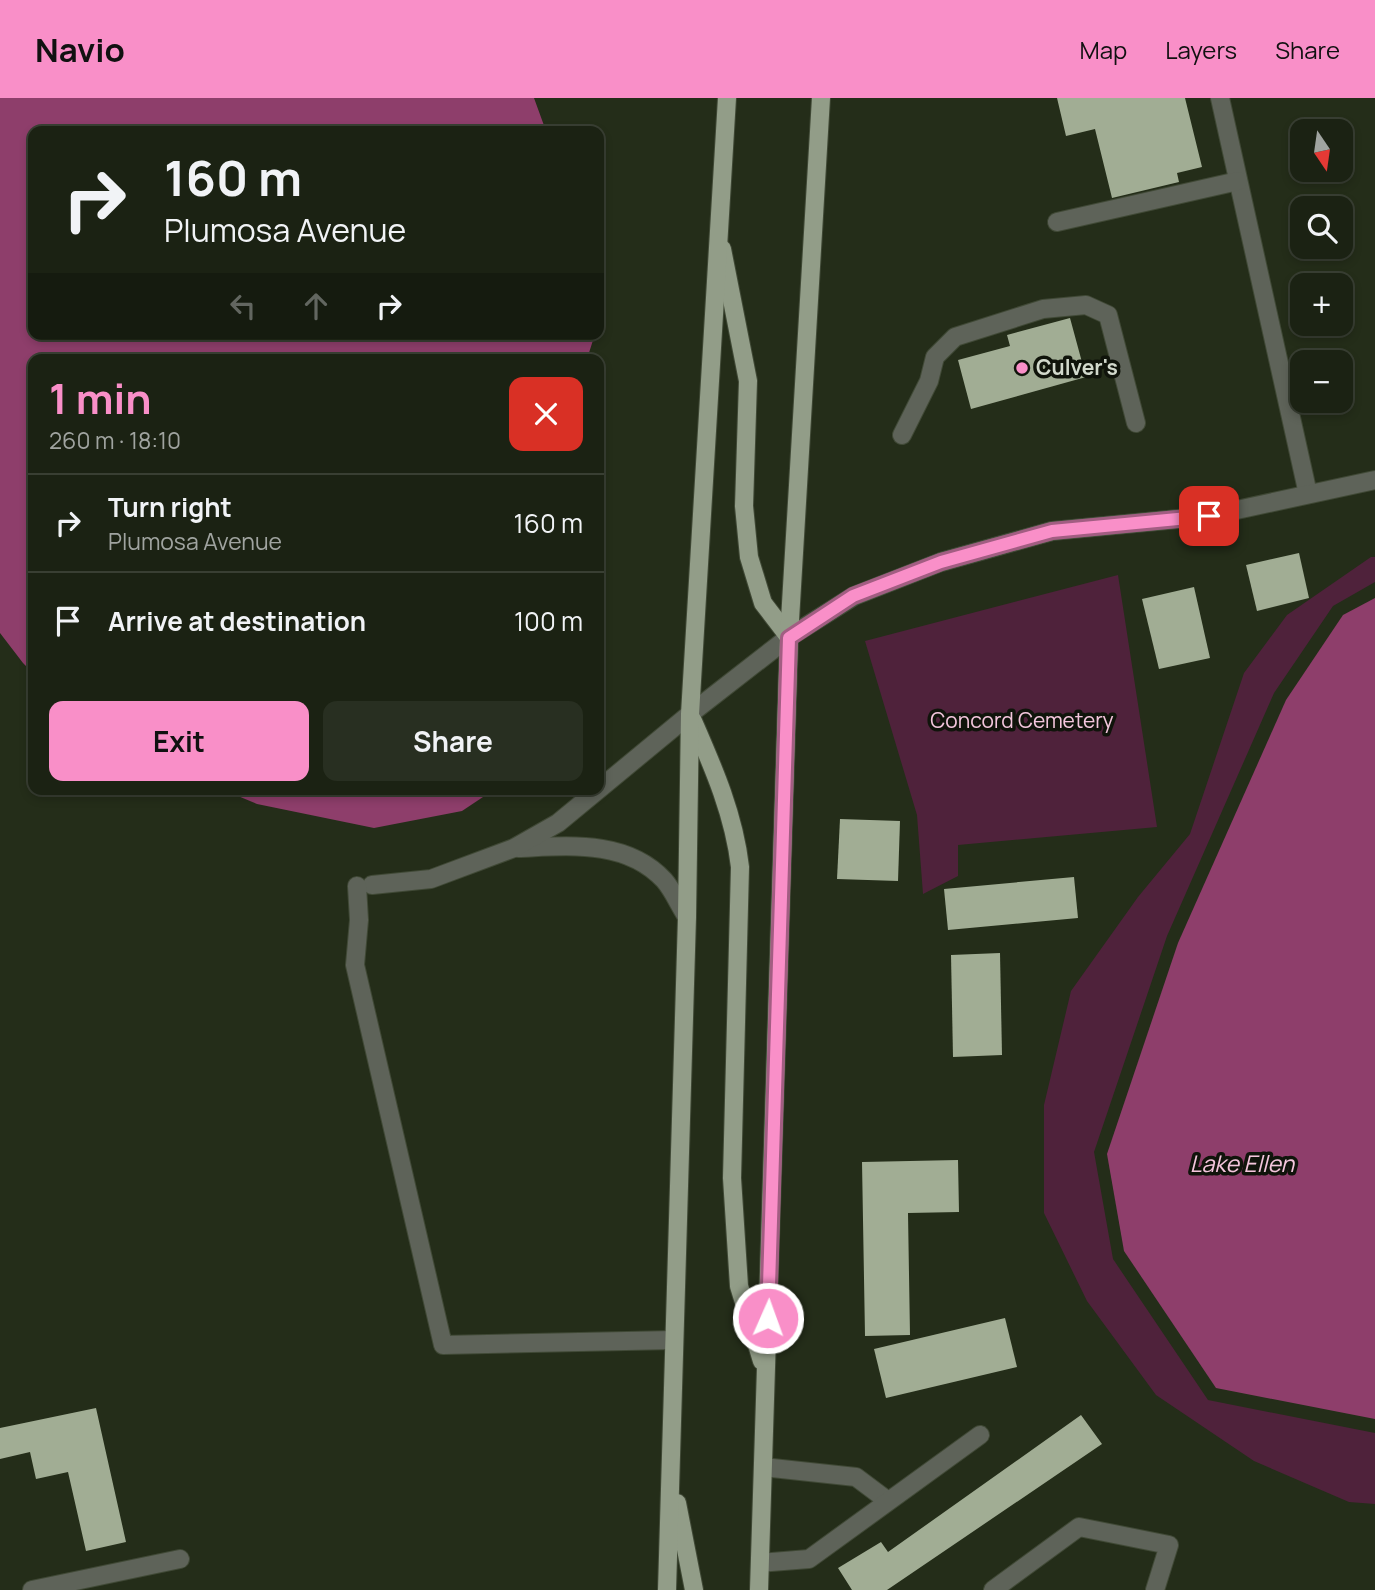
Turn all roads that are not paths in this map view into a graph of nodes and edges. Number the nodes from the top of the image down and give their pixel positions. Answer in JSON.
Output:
{"nodes":[{"id":1,"x":726,"y":98,"type":"edge"},
{"id":2,"x":821,"y":98,"type":"edge"},
{"id":3,"x":1220,"y":98,"type":"edge"},
{"id":4,"x":1238,"y":181,"type":"junction"},
{"id":5,"x":1057,"y":222,"type":"dead end"},
{"id":6,"x":717,"y":225,"type":"junction"},
{"id":7,"x":1136,"y":423,"type":"dead end"},
{"id":8,"x":902,"y":435,"type":"dead end"},
{"id":9,"x":1375,"y":480,"type":"edge"},
{"id":10,"x":1308,"y":494,"type":"junction"},
{"id":11,"x":789,"y":638,"type":"junction"},
{"id":12,"x":690,"y":714,"type":"junction"},
{"id":13,"x":604,"y":785,"type":"edge"},
{"id":14,"x":592,"y":795,"type":"edge"},
{"id":15,"x":514,"y":849,"type":"junction"},
{"id":16,"x":687,"y":917,"type":"junction"},
{"id":17,"x":674,"y":1340,"type":"junction"},
{"id":18,"x":766,"y":1374,"type":"junction"},
{"id":19,"x":980,"y":1434,"type":"dead end"},
{"id":20,"x":763,"y":1467,"type":"junction"},
{"id":21,"x":671,"y":1473,"type":"junction"},
{"id":22,"x":888,"y":1502,"type":"junction"},
{"id":23,"x":180,"y":1559,"type":"dead end"},
{"id":24,"x":760,"y":1563,"type":"junction"},
{"id":25,"x":32,"y":1590,"type":"edge"},
{"id":26,"x":667,"y":1590,"type":"edge"},
{"id":27,"x":694,"y":1590,"type":"edge"},
{"id":28,"x":759,"y":1590,"type":"edge"},
{"id":29,"x":993,"y":1590,"type":"edge"},
{"id":30,"x":1155,"y":1590,"type":"edge"}],
"edges":[{"from":1,"to":6,"type":"main road"},
{"from":2,"to":11,"type":"main road"},
{"from":3,"to":4,"type":"street"},
{"from":4,"to":5,"type":"street"},
{"from":4,"to":10,"type":"street"},
{"from":6,"to":11,"type":"main road"},
{"from":6,"to":12,"type":"main road"},
{"from":7,"to":8,"type":"street"},
{"from":9,"to":10,"type":"street"},
{"from":10,"to":11,"type":"street"},
{"from":11,"to":12,"type":"street"},
{"from":11,"to":18,"type":"main road"},
{"from":12,"to":13,"type":"street"},
{"from":12,"to":16,"type":"main road"},
{"from":12,"to":18,"type":"main road"},
{"from":14,"to":15,"type":"street"},
{"from":15,"to":16,"type":"street"},
{"from":15,"to":17,"type":"street"},
{"from":16,"to":17,"type":"main road"},
{"from":17,"to":21,"type":"main road"},
{"from":18,"to":20,"type":"main road"},
{"from":19,"to":22,"type":"street"},
{"from":20,"to":22,"type":"street"},
{"from":20,"to":24,"type":"main road"},
{"from":21,"to":26,"type":"main road"},
{"from":21,"to":27,"type":"main road"},
{"from":22,"to":24,"type":"street"},
{"from":23,"to":25,"type":"street"},
{"from":24,"to":28,"type":"main road"},
{"from":29,"to":30,"type":"street"}]}
